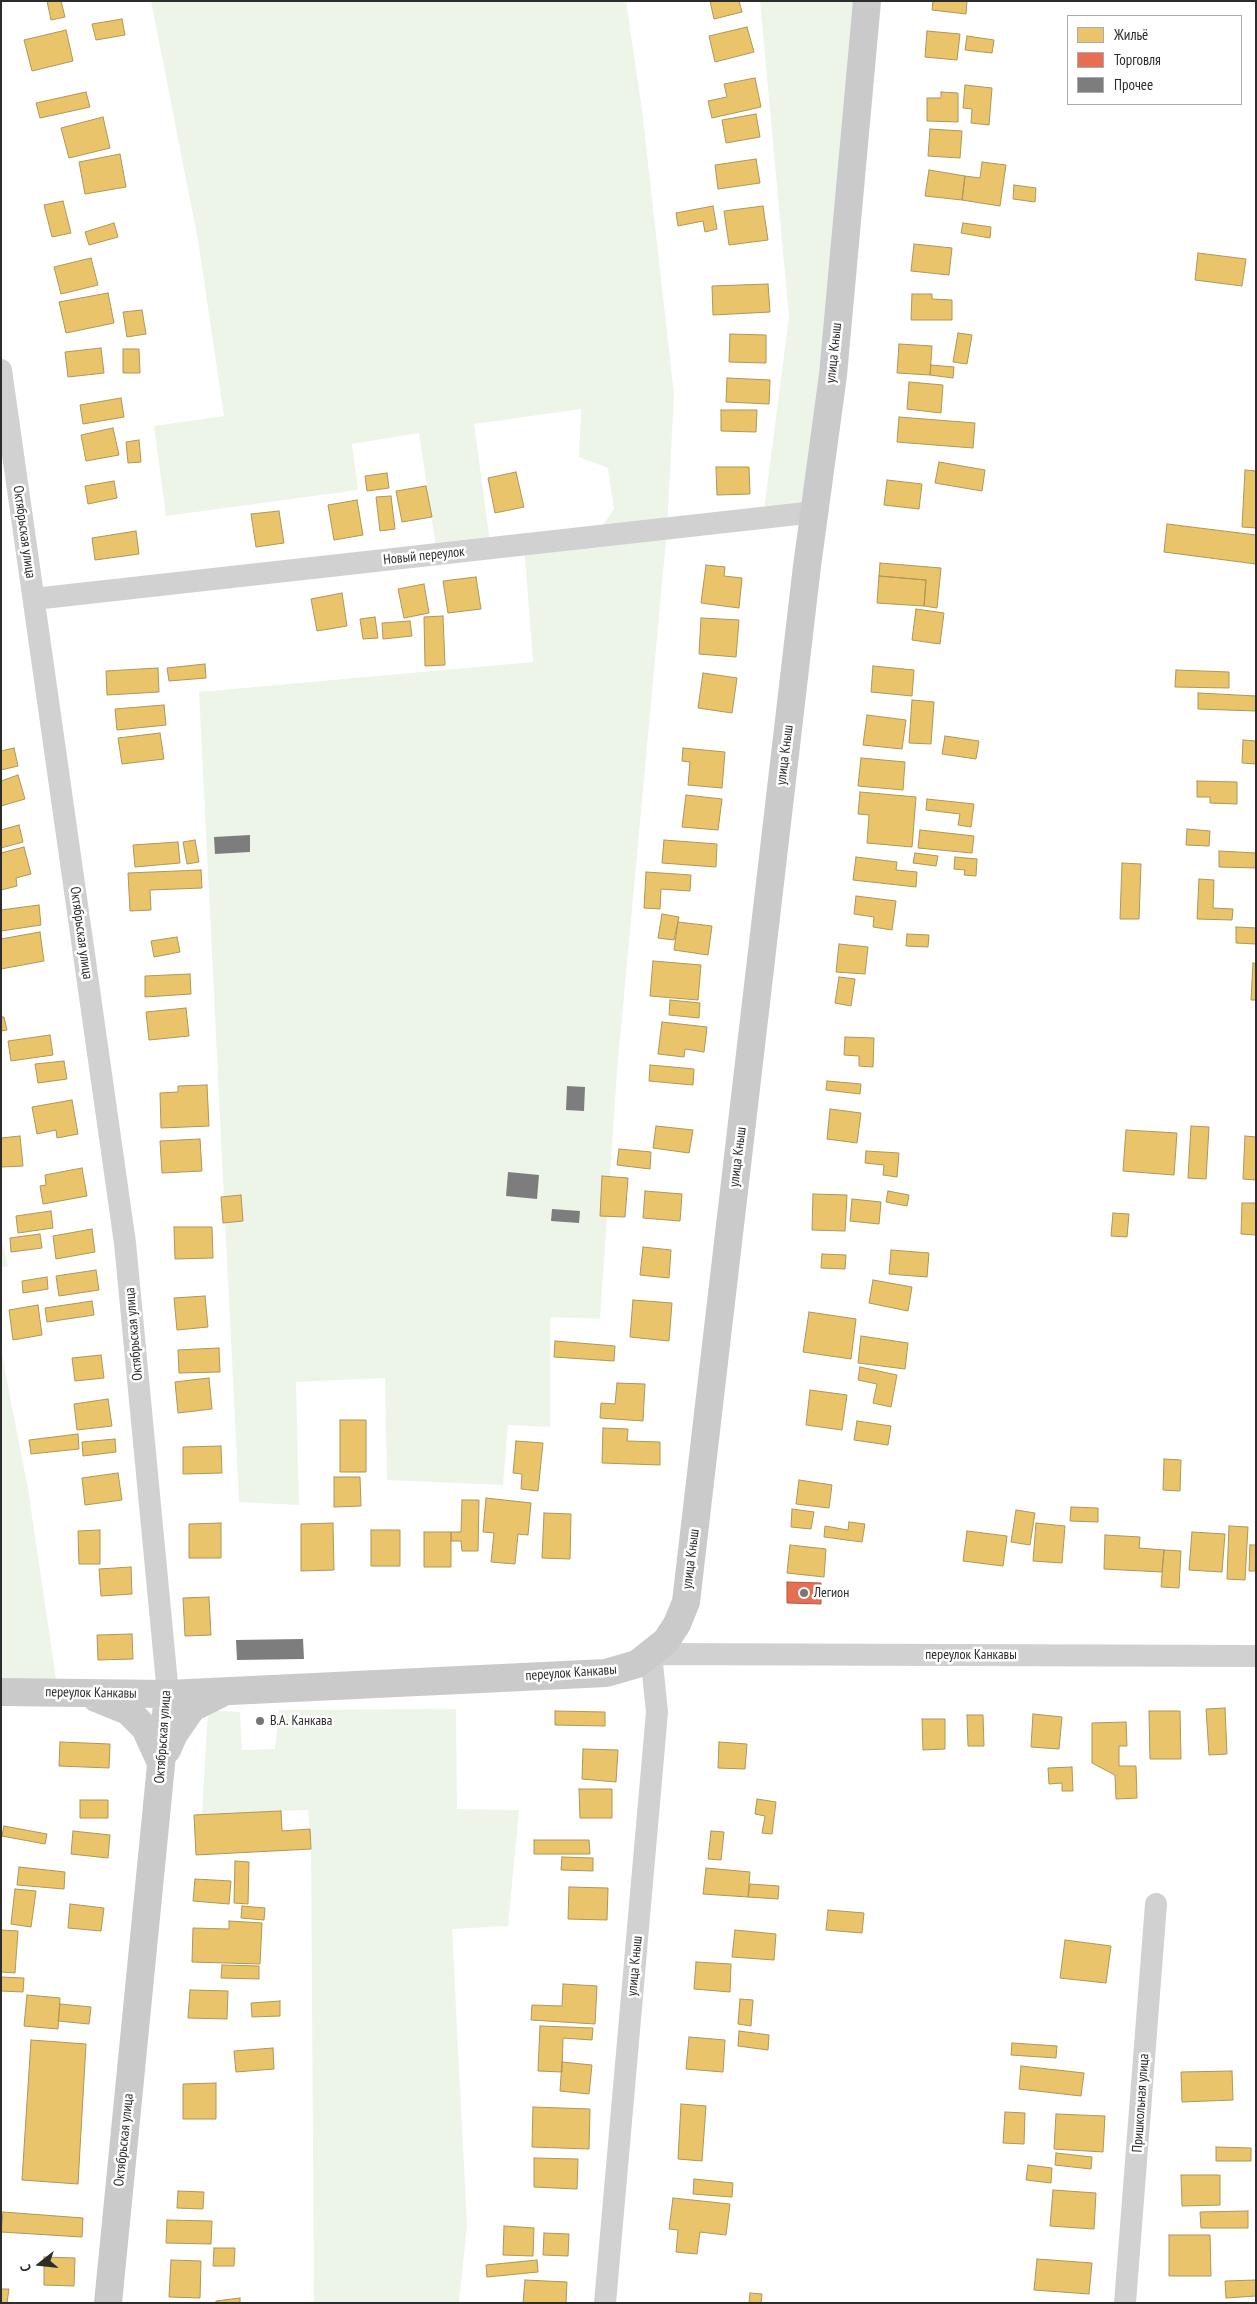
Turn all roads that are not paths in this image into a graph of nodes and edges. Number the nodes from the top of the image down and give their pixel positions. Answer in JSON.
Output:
{"nodes":[{"id":1,"x":867,"y":1,"type":"edge"},
{"id":2,"x":1,"y":370,"type":"edge"},
{"id":3,"x":815,"y":512,"type":"junction"},
{"id":4,"x":34,"y":599,"type":"junction"},
{"id":5,"x":651,"y":1654,"type":"junction"},
{"id":6,"x":1256,"y":1656,"type":"edge"},
{"id":7,"x":227,"y":1690,"type":"junction"},
{"id":8,"x":1,"y":1692,"type":"edge"},
{"id":9,"x":85,"y":1693,"type":"junction"},
{"id":10,"x":168,"y":1694,"type":"junction"},
{"id":11,"x":161,"y":1763,"type":"junction"},
{"id":12,"x":1156,"y":1904,"type":"dead end"},
{"id":13,"x":108,"y":2303,"type":"edge"},
{"id":14,"x":605,"y":2303,"type":"edge"},
{"id":15,"x":1125,"y":2303,"type":"edge"}],
"edges":[{"from":1,"to":3,"type":"street","name":"улица Кныш"},
{"from":2,"to":4,"type":"street","name":"Октябрьская улица"},
{"from":3,"to":4,"type":"street","name":"Новый переулок"},
{"from":3,"to":5,"type":"street","name":"улица Кныш"},
{"from":4,"to":10,"type":"street","name":"Октябрьская улица"},
{"from":5,"to":6,"type":"street","name":"переулок Канкавы"},
{"from":5,"to":7,"type":"street","name":"переулок Канкавы"},
{"from":5,"to":14,"type":"street","name":"улица Кныш"},
{"from":7,"to":10,"type":"street","name":"переулок Канкавы"},
{"from":7,"to":11,"type":"street"},
{"from":8,"to":9,"type":"street","name":"переулок Канкавы"},
{"from":9,"to":10,"type":"street","name":"переулок Канкавы"},
{"from":9,"to":11,"type":"street"},
{"from":10,"to":11,"type":"street","name":"Октябрьская улица"},
{"from":11,"to":13,"type":"street","name":"Октябрьская улица"},
{"from":12,"to":15,"type":"street","name":"Пришкольная улица"}]}
